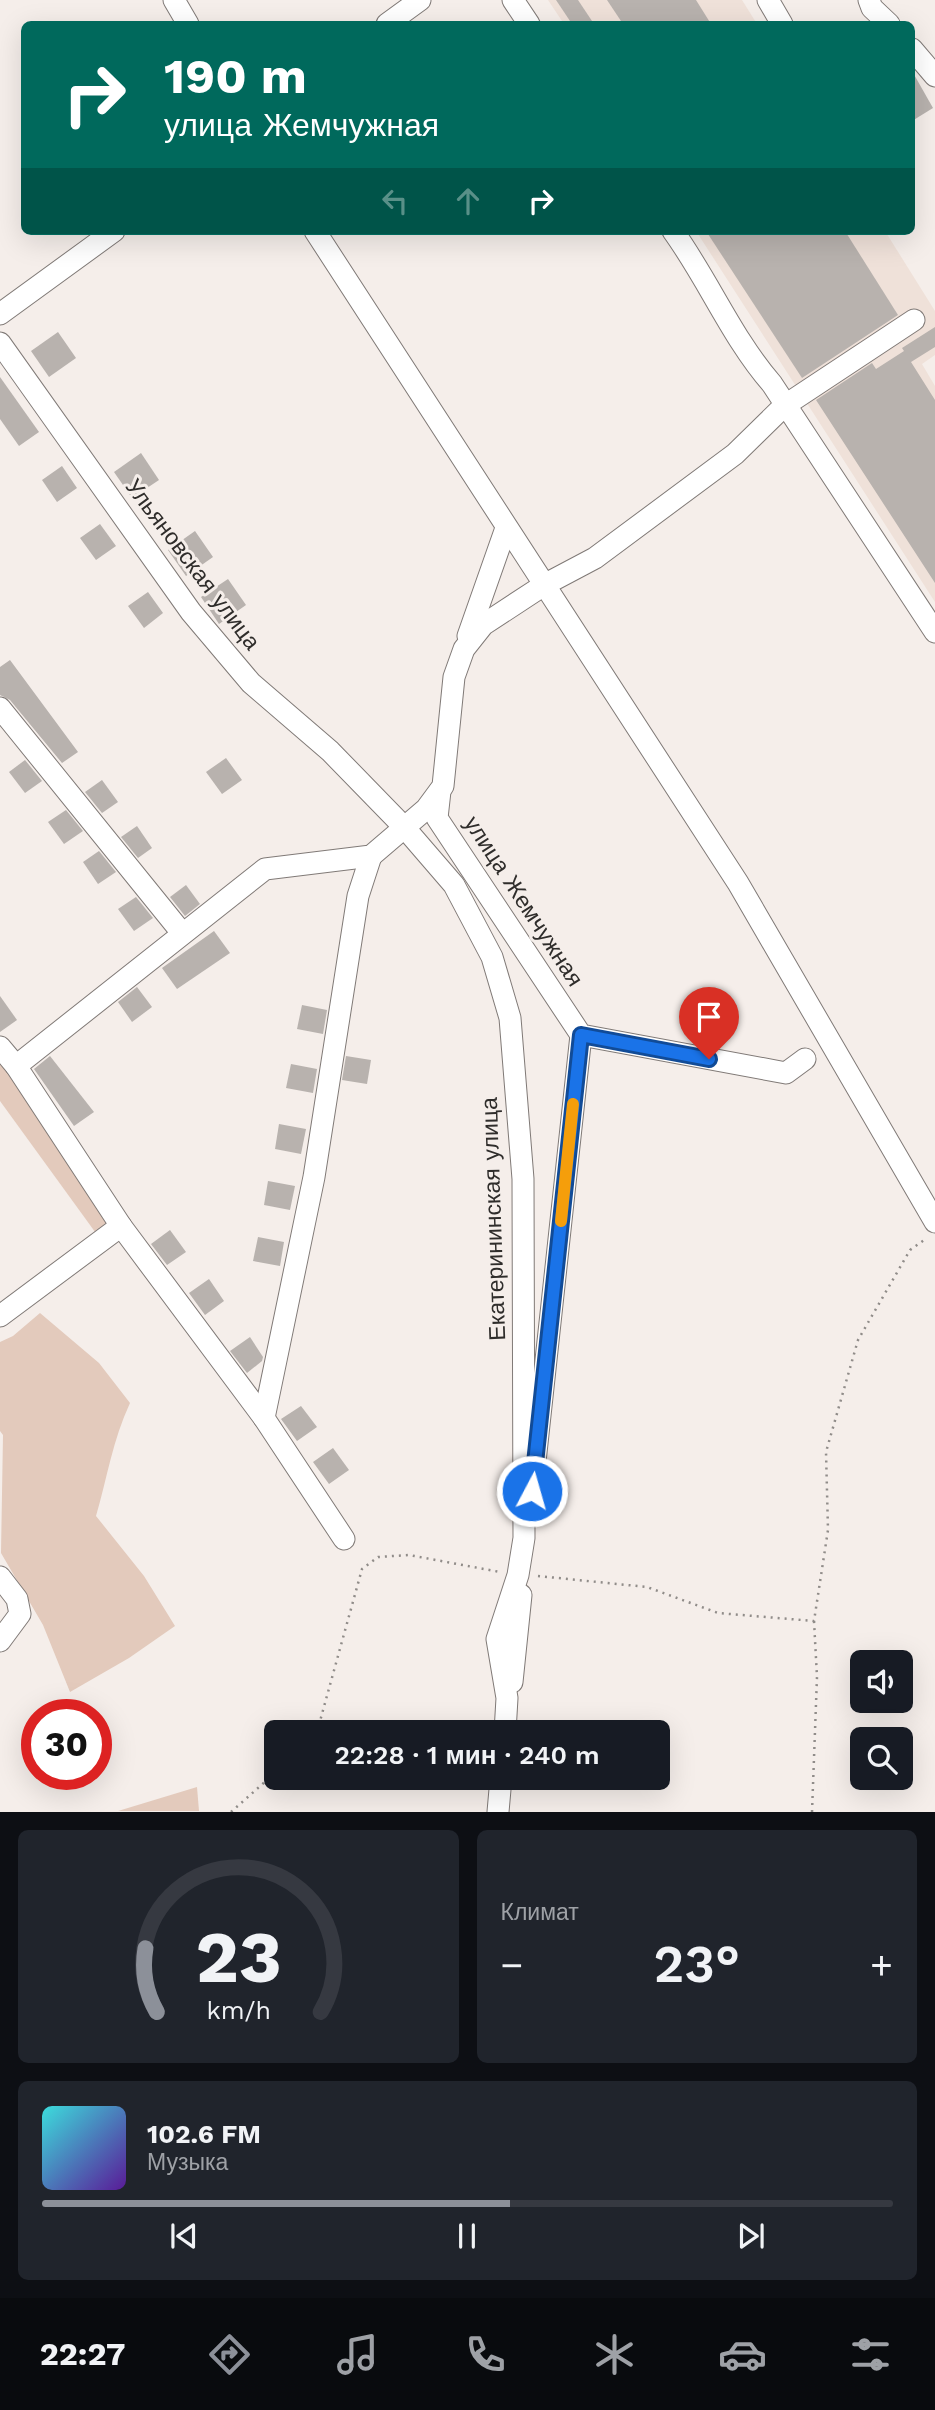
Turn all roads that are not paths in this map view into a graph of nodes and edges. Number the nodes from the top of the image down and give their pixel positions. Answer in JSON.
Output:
{"nodes":[{"id":1,"x":174,"y":0,"type":"edge"},
{"id":2,"x":420,"y":0,"type":"edge"},
{"id":3,"x":768,"y":0,"type":"edge"},
{"id":4,"x":869,"y":0,"type":"edge"},
{"id":5,"x":516,"y":1,"type":"edge"},
{"id":6,"x":186,"y":21,"type":"edge"},
{"id":7,"x":391,"y":21,"type":"edge"},
{"id":8,"x":527,"y":21,"type":"edge"},
{"id":9,"x":780,"y":21,"type":"edge"},
{"id":10,"x":881,"y":21,"type":"edge"},
{"id":11,"x":915,"y":53,"type":"edge"},
{"id":12,"x":935,"y":76,"type":"edge"},
{"id":13,"x":108,"y":235,"type":"edge"},
{"id":14,"x":318,"y":235,"type":"edge"},
{"id":15,"x":676,"y":235,"type":"edge"},
{"id":16,"x":4,"y":304,"type":"edge"},
{"id":17,"x":914,"y":320,"type":"dead end"},
{"id":18,"x":0,"y":343,"type":"edge"},
{"id":19,"x":784,"y":406,"type":"junction"},
{"id":20,"x":506,"y":528,"type":"junction"},
{"id":21,"x":544,"y":585,"type":"junction"},
{"id":22,"x":935,"y":632,"type":"edge"},
{"id":23,"x":454,"y":677,"type":"junction"},
{"id":24,"x":0,"y":708,"type":"edge"},
{"id":25,"x":404,"y":827,"type":"junction"},
{"id":26,"x":371,"y":856,"type":"junction"},
{"id":27,"x":454,"y":885,"type":"joint"},
{"id":28,"x":182,"y":933,"type":"junction"},
{"id":29,"x":581,"y":1035,"type":"junction"},
{"id":30,"x":0,"y":1048,"type":"edge"},
{"id":31,"x":805,"y":1059,"type":"dead end"},
{"id":32,"x":16,"y":1066,"type":"junction"},
{"id":33,"x":935,"y":1222,"type":"edge"},
{"id":34,"x":121,"y":1226,"type":"junction"},
{"id":35,"x":0,"y":1316,"type":"edge"},
{"id":36,"x":264,"y":1418,"type":"junction"},
{"id":37,"x":344,"y":1539,"type":"dead end"},
{"id":38,"x":0,"y":1577,"type":"edge"},
{"id":39,"x":0,"y":1641,"type":"edge"},
{"id":40,"x":506,"y":1720,"type":"edge"},
{"id":41,"x":507,"y":1720,"type":"edge"}],
"edges":[{"from":1,"to":6,"type":"street"},
{"from":2,"to":7,"type":"street"},
{"from":3,"to":9,"type":"street"},
{"from":4,"to":10,"type":"street"},
{"from":5,"to":8,"type":"street"},
{"from":11,"to":12,"type":"street"},
{"from":13,"to":16,"type":"street"},
{"from":14,"to":20,"type":"street"},
{"from":15,"to":19,"type":"street"},
{"from":17,"to":19,"type":"street"},
{"from":18,"to":25,"type":"street","name":"Ульяновская улица"},
{"from":19,"to":21,"type":"street"},
{"from":19,"to":22,"type":"street"},
{"from":20,"to":21,"type":"street"},
{"from":20,"to":23,"type":"street","name":"улица Жемчужная"},
{"from":21,"to":23,"type":"street"},
{"from":21,"to":33,"type":"street"},
{"from":23,"to":25,"type":"street"},
{"from":23,"to":29,"type":"street","name":"улица Жемчужная"},
{"from":24,"to":28,"type":"street"},
{"from":25,"to":26,"type":"street"},
{"from":25,"to":27,"type":"street","name":"Ульяновская улица"},
{"from":26,"to":28,"type":"street"},
{"from":26,"to":36,"type":"street"},
{"from":27,"to":40,"type":"street","name":"Екатерининская улица"},
{"from":28,"to":32,"type":"street"},
{"from":29,"to":31,"type":"street"},
{"from":29,"to":41,"type":"street","name":"Екатерининская улица"},
{"from":30,"to":32,"type":"street"},
{"from":32,"to":34,"type":"street"},
{"from":34,"to":35,"type":"street"},
{"from":34,"to":36,"type":"street"},
{"from":36,"to":37,"type":"street"},
{"from":38,"to":39,"type":"street"}]}
